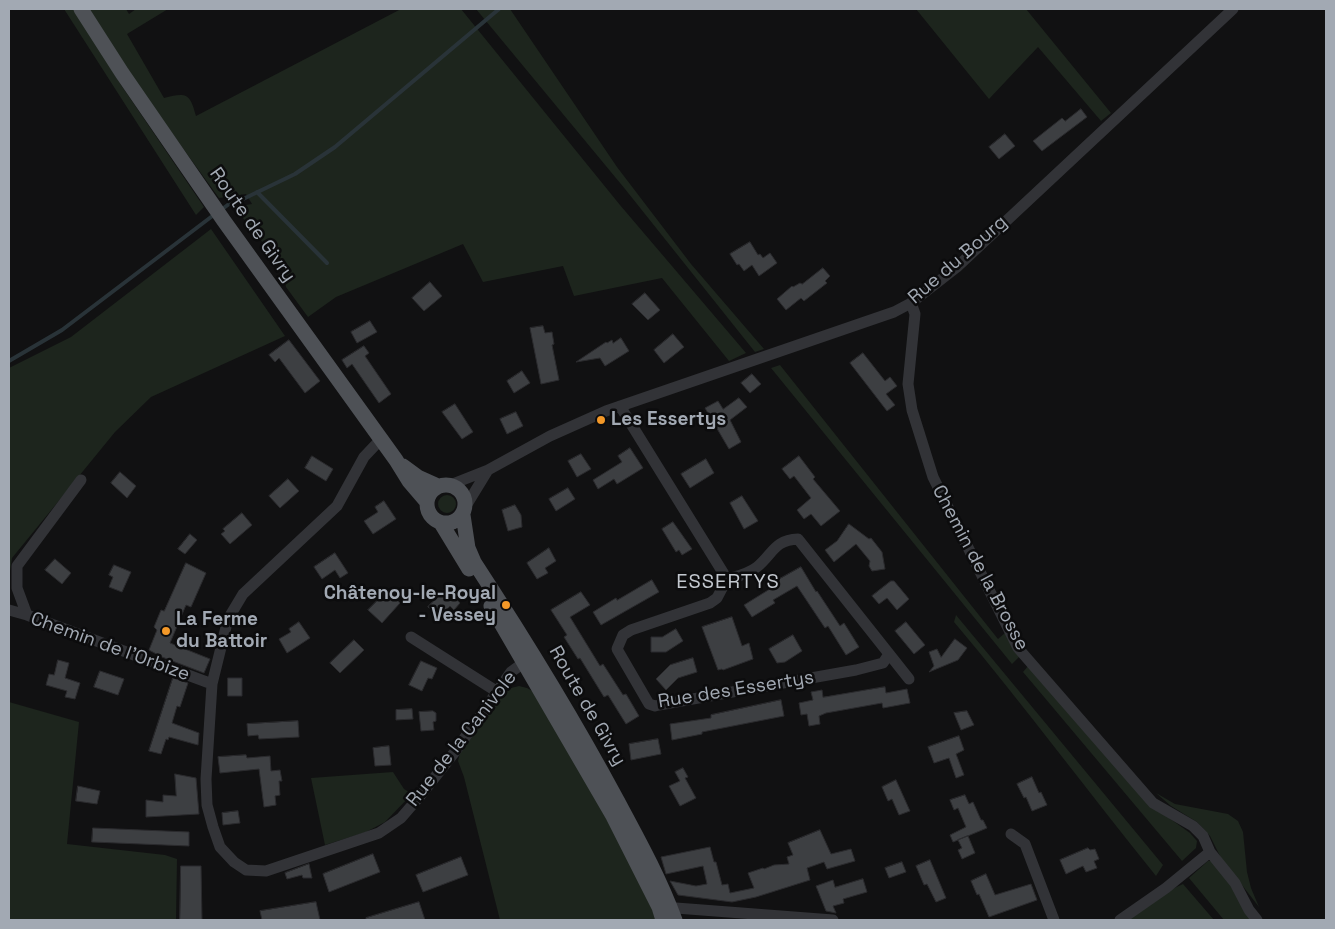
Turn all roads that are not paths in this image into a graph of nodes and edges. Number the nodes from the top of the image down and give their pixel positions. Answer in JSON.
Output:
{"nodes":[{"id":1,"x":82,"y":9,"type":"edge"},
{"id":2,"x":1234,"y":9,"type":"edge"},
{"id":3,"x":911,"y":303,"type":"junction"},
{"id":4,"x":620,"y":406,"type":"junction"},
{"id":5,"x":381,"y":440,"type":"junction"},
{"id":6,"x":396,"y":460,"type":"junction"},
{"id":7,"x":488,"y":470,"type":"junction"},
{"id":8,"x":81,"y":480,"type":"dead end"},
{"id":9,"x":444,"y":485,"type":"junction"},
{"id":10,"x":427,"y":502,"type":"junction"},
{"id":11,"x":464,"y":510,"type":"junction"},
{"id":12,"x":441,"y":523,"type":"junction"},
{"id":13,"x":728,"y":579,"type":"junction"},
{"id":14,"x":9,"y":610,"type":"edge"},
{"id":15,"x":28,"y":615,"type":"junction"},
{"id":16,"x":411,"y":637,"type":"dead end"},
{"id":17,"x":889,"y":654,"type":"junction"},
{"id":18,"x":529,"y":659,"type":"junction"},
{"id":19,"x":910,"y":679,"type":"dead end"},
{"id":20,"x":212,"y":684,"type":"junction"},
{"id":21,"x":496,"y":691,"type":"junction"},
{"id":22,"x":1011,"y":834,"type":"dead end"},
{"id":23,"x":1210,"y":852,"type":"junction"},
{"id":24,"x":666,"y":914,"type":"edge"},
{"id":25,"x":833,"y":920,"type":"edge"},
{"id":26,"x":1054,"y":920,"type":"edge"},
{"id":27,"x":1120,"y":920,"type":"edge"},
{"id":28,"x":1257,"y":920,"type":"edge"}],
"edges":[{"from":1,"to":5,"type":"main road","name":"Route de Givry"},
{"from":2,"to":3,"type":"street","name":"Rue du Bourg"},
{"from":3,"to":4,"type":"street","name":"Rue du Bourg"},
{"from":3,"to":23,"type":"street","name":"Chemin de la Brosse"},
{"from":4,"to":7,"type":"street","name":"Rue du Bourg"},
{"from":4,"to":13,"type":"street"},
{"from":5,"to":6,"type":"main road","name":"Route de Givry"},
{"from":5,"to":20,"type":"street","name":"Rue de la Canivole"},
{"from":6,"to":9,"type":"main road","name":"Route de Givry"},
{"from":6,"to":10,"type":"main road","name":"Route de Givry"},
{"from":7,"to":9,"type":"street","name":"Rue du Bourg"},
{"from":7,"to":11,"type":"street","name":"Rue du Bourg"},
{"from":8,"to":15,"type":"street"},
{"from":9,"to":10,"type":"main road"},
{"from":9,"to":11,"type":"main road"},
{"from":10,"to":12,"type":"main road"},
{"from":11,"to":12,"type":"main road"},
{"from":11,"to":18,"type":"main road","name":"Route de Givry"},
{"from":12,"to":18,"type":"main road","name":"Route de Givry"},
{"from":13,"to":17,"type":"street"},
{"from":13,"to":17,"type":"street","name":"Rue des Essertys"},
{"from":14,"to":15,"type":"street","name":"Chemin de l'Orbize"},
{"from":15,"to":20,"type":"street","name":"Chemin de l'Orbize"},
{"from":16,"to":21,"type":"street"},
{"from":17,"to":19,"type":"street"},
{"from":18,"to":21,"type":"street","name":"Rue de la Canivole"},
{"from":18,"to":24,"type":"main road","name":"Route de Givry"},
{"from":20,"to":21,"type":"street","name":"Rue de la Canivole"},
{"from":22,"to":26,"type":"street"},
{"from":23,"to":27,"type":"street"},
{"from":23,"to":28,"type":"street","name":"Chemin de la Brosse"},
{"from":24,"to":25,"type":"street"}]}
